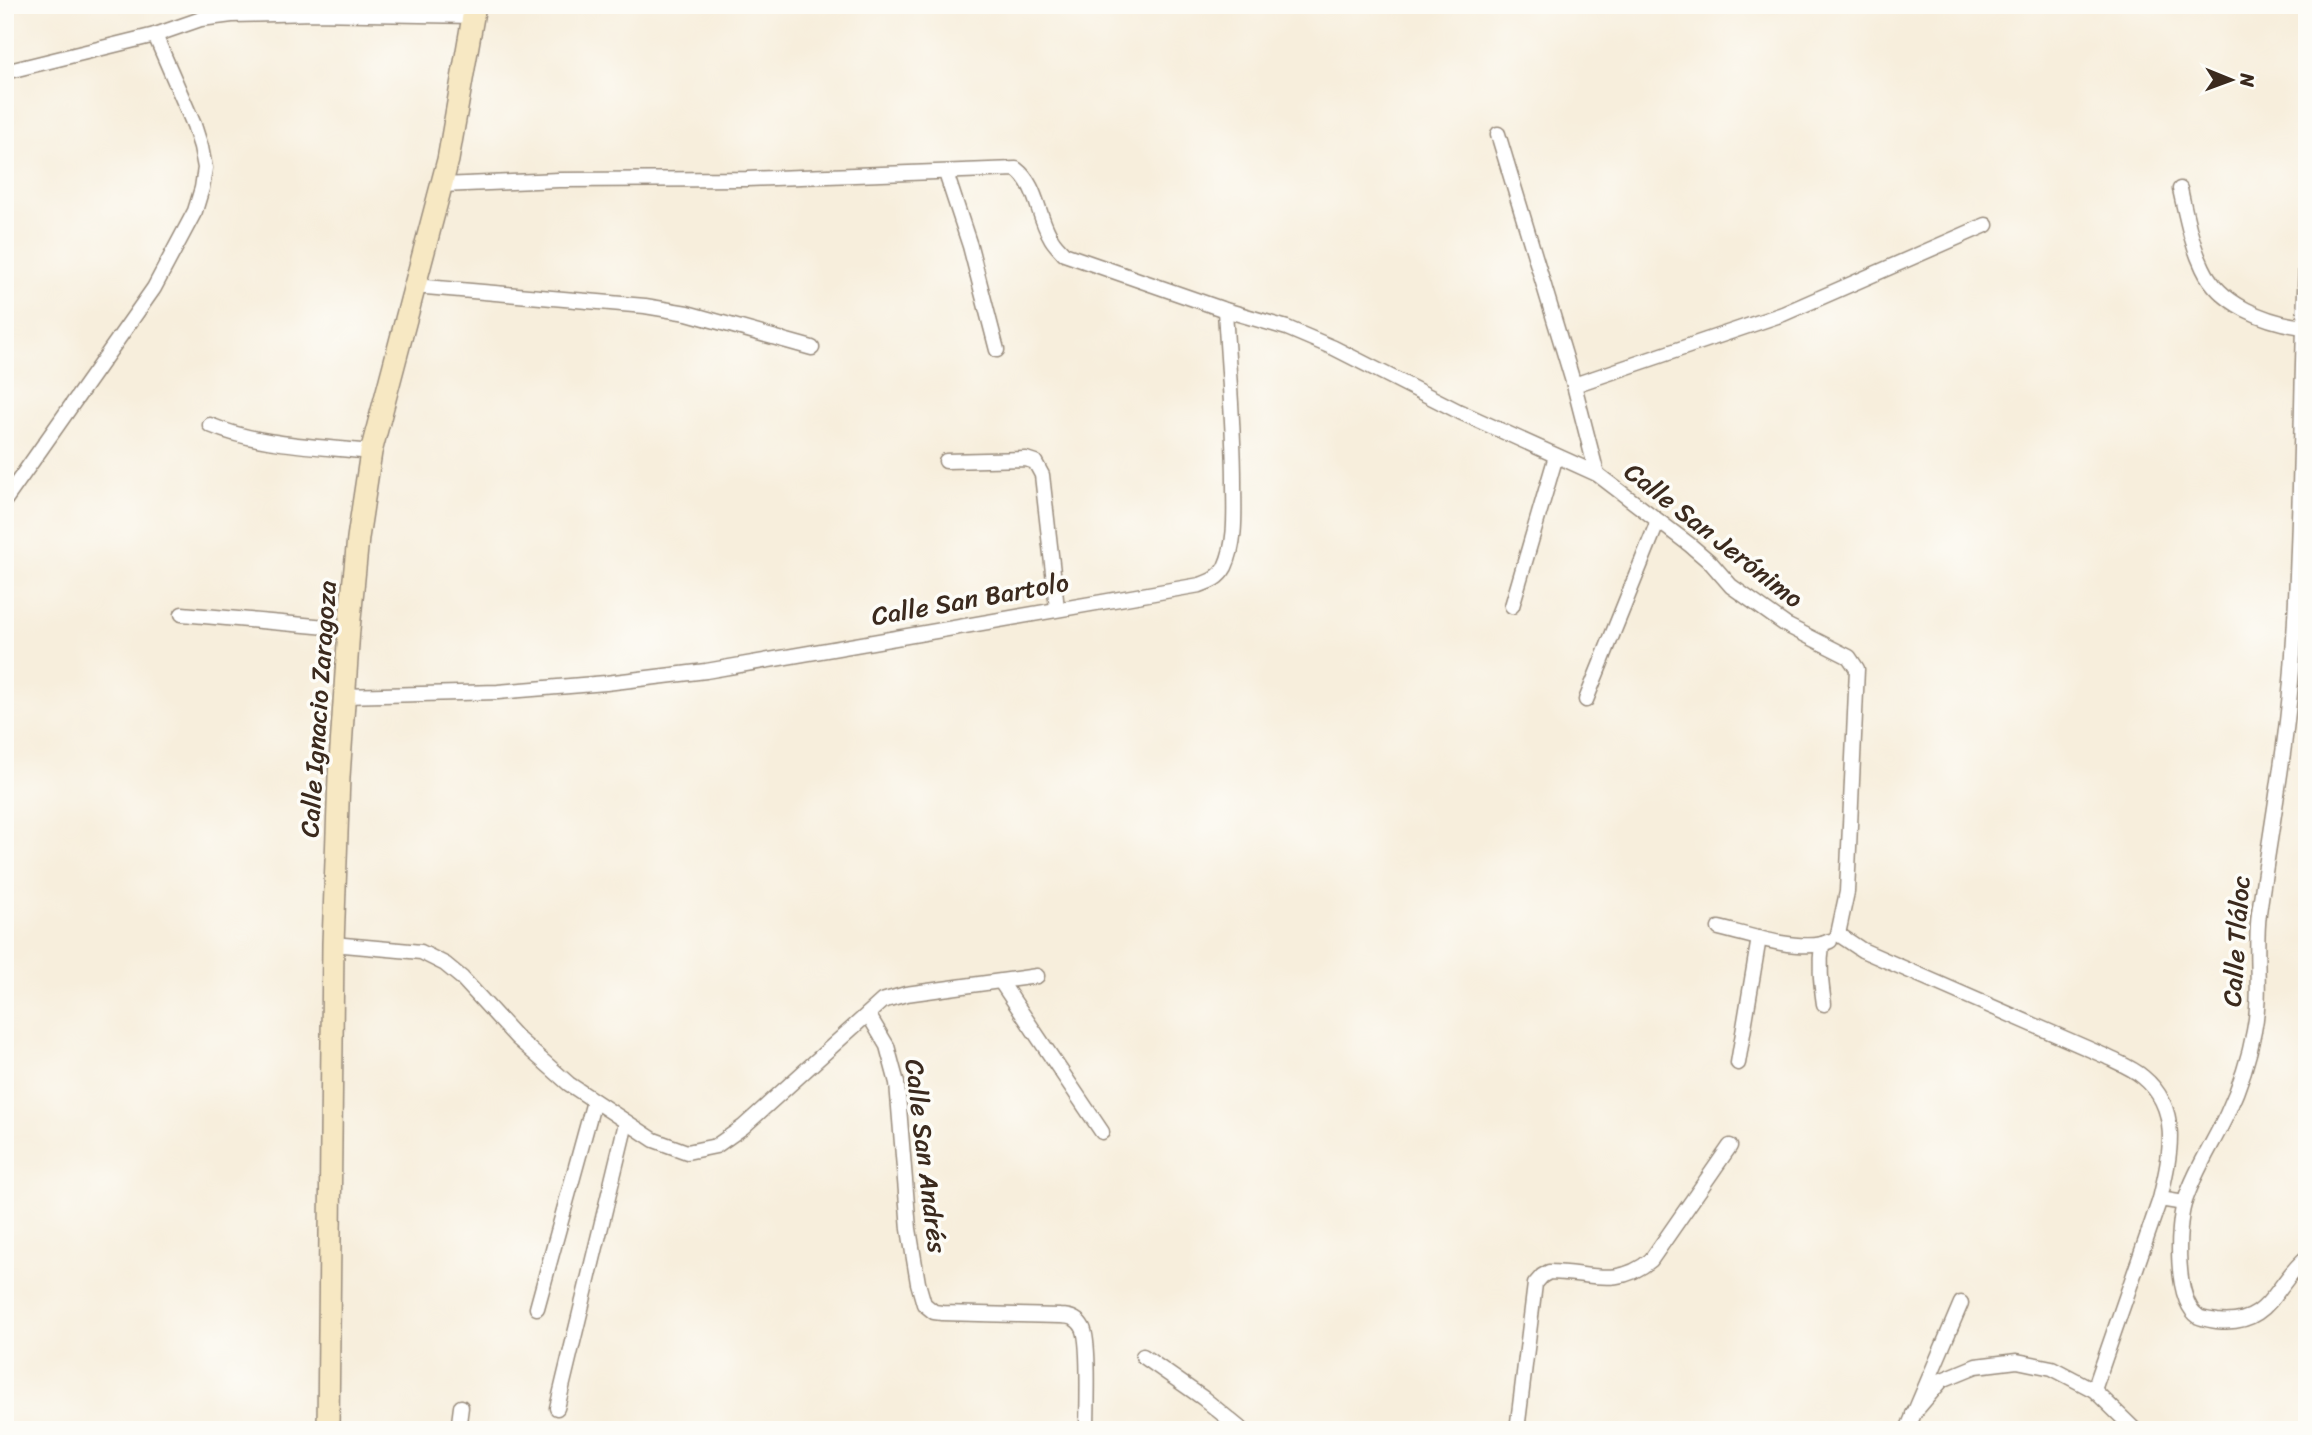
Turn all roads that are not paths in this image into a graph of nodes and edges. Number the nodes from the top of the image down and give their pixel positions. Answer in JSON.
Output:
{"nodes":[{"id":1,"x":314,"y":9,"type":"edge"},
{"id":2,"x":474,"y":10,"type":"edge"},
{"id":3,"x":155,"y":35,"type":"junction"},
{"id":4,"x":5,"y":72,"type":"edge"},
{"id":5,"x":1498,"y":134,"type":"dead end"},
{"id":6,"x":946,"y":173,"type":"junction"},
{"id":7,"x":442,"y":185,"type":"junction"},
{"id":8,"x":2180,"y":189,"type":"dead end"},
{"id":9,"x":1986,"y":225,"type":"dead end"},
{"id":10,"x":2307,"y":237,"type":"edge"},
{"id":11,"x":414,"y":286,"type":"junction"},
{"id":12,"x":1225,"y":310,"type":"junction"},
{"id":13,"x":2303,"y":327,"type":"junction"},
{"id":14,"x":812,"y":348,"type":"dead end"},
{"id":15,"x":997,"y":350,"type":"dead end"},
{"id":16,"x":1574,"y":386,"type":"junction"},
{"id":17,"x":210,"y":425,"type":"dead end"},
{"id":18,"x":371,"y":452,"type":"junction"},
{"id":19,"x":1556,"y":456,"type":"junction"},
{"id":20,"x":946,"y":461,"type":"dead end"},
{"id":21,"x":1597,"y":474,"type":"junction"},
{"id":22,"x":5,"y":500,"type":"edge"},
{"id":23,"x":1658,"y":521,"type":"junction"},
{"id":24,"x":1512,"y":606,"type":"dead end"},
{"id":25,"x":1057,"y":608,"type":"junction"},
{"id":26,"x":182,"y":614,"type":"dead end"},
{"id":27,"x":349,"y":629,"type":"junction"},
{"id":28,"x":344,"y":696,"type":"junction"},
{"id":29,"x":1586,"y":700,"type":"dead end"},
{"id":30,"x":1719,"y":928,"type":"dead end"},
{"id":31,"x":1838,"y":933,"type":"junction"},
{"id":32,"x":1759,"y":938,"type":"junction"},
{"id":33,"x":333,"y":944,"type":"junction"},
{"id":34,"x":1822,"y":944,"type":"junction"},
{"id":35,"x":1037,"y":976,"type":"dead end"},
{"id":36,"x":1001,"y":982,"type":"junction"},
{"id":37,"x":1824,"y":1004,"type":"dead end"},
{"id":38,"x":868,"y":1014,"type":"junction"},
{"id":39,"x":1738,"y":1063,"type":"dead end"},
{"id":40,"x":594,"y":1101,"type":"junction"},
{"id":41,"x":626,"y":1123,"type":"junction"},
{"id":42,"x":1102,"y":1132,"type":"dead end"},
{"id":43,"x":1730,"y":1146,"type":"dead end"},
{"id":44,"x":2160,"y":1199,"type":"junction"},
{"id":45,"x":2184,"y":1203,"type":"junction"},
{"id":46,"x":2307,"y":1256,"type":"edge"},
{"id":47,"x":1961,"y":1303,"type":"dead end"},
{"id":48,"x":537,"y":1308,"type":"dead end"},
{"id":49,"x":1143,"y":1356,"type":"dead end"},
{"id":50,"x":2094,"y":1390,"type":"junction"},
{"id":51,"x":461,"y":1407,"type":"dead end"},
{"id":52,"x":557,"y":1408,"type":"dead end"},
{"id":53,"x":1913,"y":1415,"type":"junction"},
{"id":54,"x":328,"y":1430,"type":"edge"},
{"id":55,"x":458,"y":1430,"type":"edge"},
{"id":56,"x":1087,"y":1430,"type":"edge"},
{"id":57,"x":1242,"y":1430,"type":"edge"},
{"id":58,"x":1517,"y":1430,"type":"edge"},
{"id":59,"x":1907,"y":1430,"type":"edge"},
{"id":60,"x":2135,"y":1430,"type":"edge"}],
"edges":[{"from":1,"to":2,"type":"street"},
{"from":1,"to":3,"type":"street"},
{"from":2,"to":7,"type":"street","name":"Calle Ignacio Zaragoza"},
{"from":3,"to":4,"type":"street"},
{"from":3,"to":22,"type":"street"},
{"from":5,"to":16,"type":"street"},
{"from":6,"to":7,"type":"street"},
{"from":6,"to":12,"type":"street"},
{"from":6,"to":15,"type":"street"},
{"from":7,"to":11,"type":"street","name":"Calle Ignacio Zaragoza"},
{"from":8,"to":13,"type":"street"},
{"from":9,"to":16,"type":"street"},
{"from":10,"to":13,"type":"street","name":"Calle Tláloc"},
{"from":11,"to":14,"type":"street"},
{"from":11,"to":18,"type":"street","name":"Calle Ignacio Zaragoza"},
{"from":12,"to":19,"type":"street","name":"Calle San Jerónimo"},
{"from":12,"to":25,"type":"street","name":"Calle San Bartolo"},
{"from":13,"to":45,"type":"street","name":"Calle Tláloc"},
{"from":16,"to":21,"type":"street"},
{"from":17,"to":18,"type":"street"},
{"from":18,"to":27,"type":"street","name":"Calle Ignacio Zaragoza"},
{"from":19,"to":21,"type":"street","name":"Calle San Jerónimo"},
{"from":19,"to":24,"type":"street"},
{"from":20,"to":25,"type":"street"},
{"from":21,"to":23,"type":"street","name":"Calle San Jerónimo"},
{"from":23,"to":29,"type":"street"},
{"from":23,"to":31,"type":"street","name":"Calle San Jerónimo"},
{"from":25,"to":28,"type":"street","name":"Calle San Bartolo"},
{"from":26,"to":27,"type":"street"},
{"from":27,"to":28,"type":"street","name":"Calle Ignacio Zaragoza"},
{"from":28,"to":33,"type":"street","name":"Calle Ignacio Zaragoza"},
{"from":30,"to":32,"type":"street"},
{"from":31,"to":34,"type":"street"},
{"from":31,"to":44,"type":"street"},
{"from":32,"to":34,"type":"street"},
{"from":32,"to":39,"type":"street"},
{"from":33,"to":40,"type":"street"},
{"from":33,"to":54,"type":"street","name":"Calle Ignacio Zaragoza"},
{"from":34,"to":37,"type":"street"},
{"from":35,"to":36,"type":"street"},
{"from":36,"to":38,"type":"street"},
{"from":36,"to":42,"type":"street"},
{"from":38,"to":41,"type":"street"},
{"from":38,"to":56,"type":"street","name":"Calle San Andrés"},
{"from":40,"to":41,"type":"street"},
{"from":40,"to":48,"type":"street"},
{"from":41,"to":52,"type":"street"},
{"from":43,"to":58,"type":"street"},
{"from":44,"to":45,"type":"street"},
{"from":44,"to":50,"type":"street"},
{"from":45,"to":46,"type":"street","name":"Calle Tláloc"},
{"from":47,"to":53,"type":"street"},
{"from":49,"to":57,"type":"street"},
{"from":50,"to":53,"type":"street"},
{"from":50,"to":60,"type":"street"},
{"from":51,"to":55,"type":"street"},
{"from":53,"to":59,"type":"street"}]}
